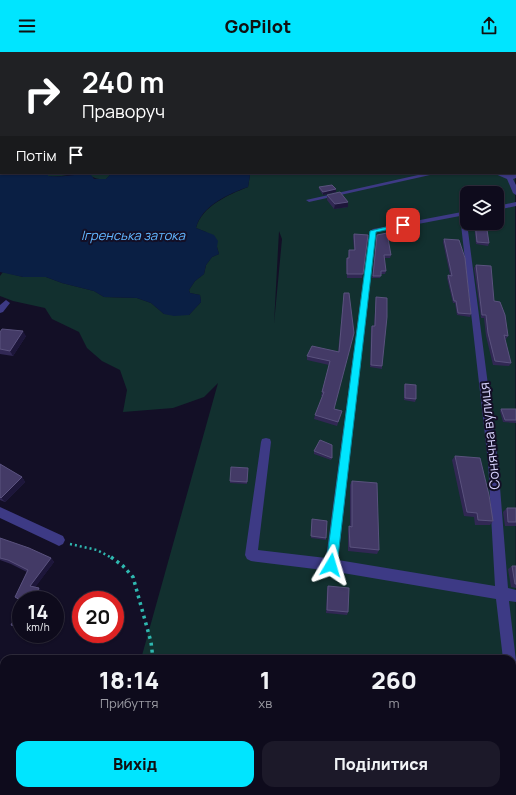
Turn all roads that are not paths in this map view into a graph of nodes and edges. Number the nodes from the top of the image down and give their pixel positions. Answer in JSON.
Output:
{"nodes":[{"id":1,"x":431,"y":174,"type":"edge"},
{"id":2,"x":500,"y":174,"type":"edge"},
{"id":3,"x":513,"y":177,"type":"edge"},
{"id":4,"x":516,"y":183,"type":"edge"},
{"id":5,"x":516,"y":193,"type":"edge"},
{"id":6,"x":309,"y":200,"type":"dead end"},
{"id":7,"x":516,"y":204,"type":"edge"},
{"id":8,"x":504,"y":207,"type":"edge"},
{"id":9,"x":460,"y":214,"type":"edge"},
{"id":10,"x":467,"y":230,"type":"edge"},
{"id":11,"x":6,"y":303,"type":"dead end"},
{"id":12,"x":0,"y":310,"type":"edge"},
{"id":13,"x":266,"y":442,"type":"dead end"},
{"id":14,"x":0,"y":512,"type":"edge"},
{"id":15,"x":59,"y":540,"type":"road end"},
{"id":16,"x":331,"y":565,"type":"junction"},
{"id":17,"x":502,"y":595,"type":"junction"},
{"id":18,"x":516,"y":596,"type":"edge"},
{"id":19,"x":510,"y":655,"type":"edge"}],
"edges":[{"from":1,"to":6,"type":"street"},
{"from":2,"to":3,"type":"street"},
{"from":3,"to":4,"type":"street"},
{"from":3,"to":5,"type":"street"},
{"from":7,"to":8,"type":"street"},
{"from":9,"to":16,"type":"street"},
{"from":10,"to":17,"type":"street","name":"Сонячна вулиця"},
{"from":11,"to":12,"type":"street"},
{"from":13,"to":16,"type":"street"},
{"from":14,"to":15,"type":"street"},
{"from":16,"to":17,"type":"street"},
{"from":17,"to":18,"type":"street"},
{"from":17,"to":19,"type":"street","name":"Сонячна вулиця"}]}
